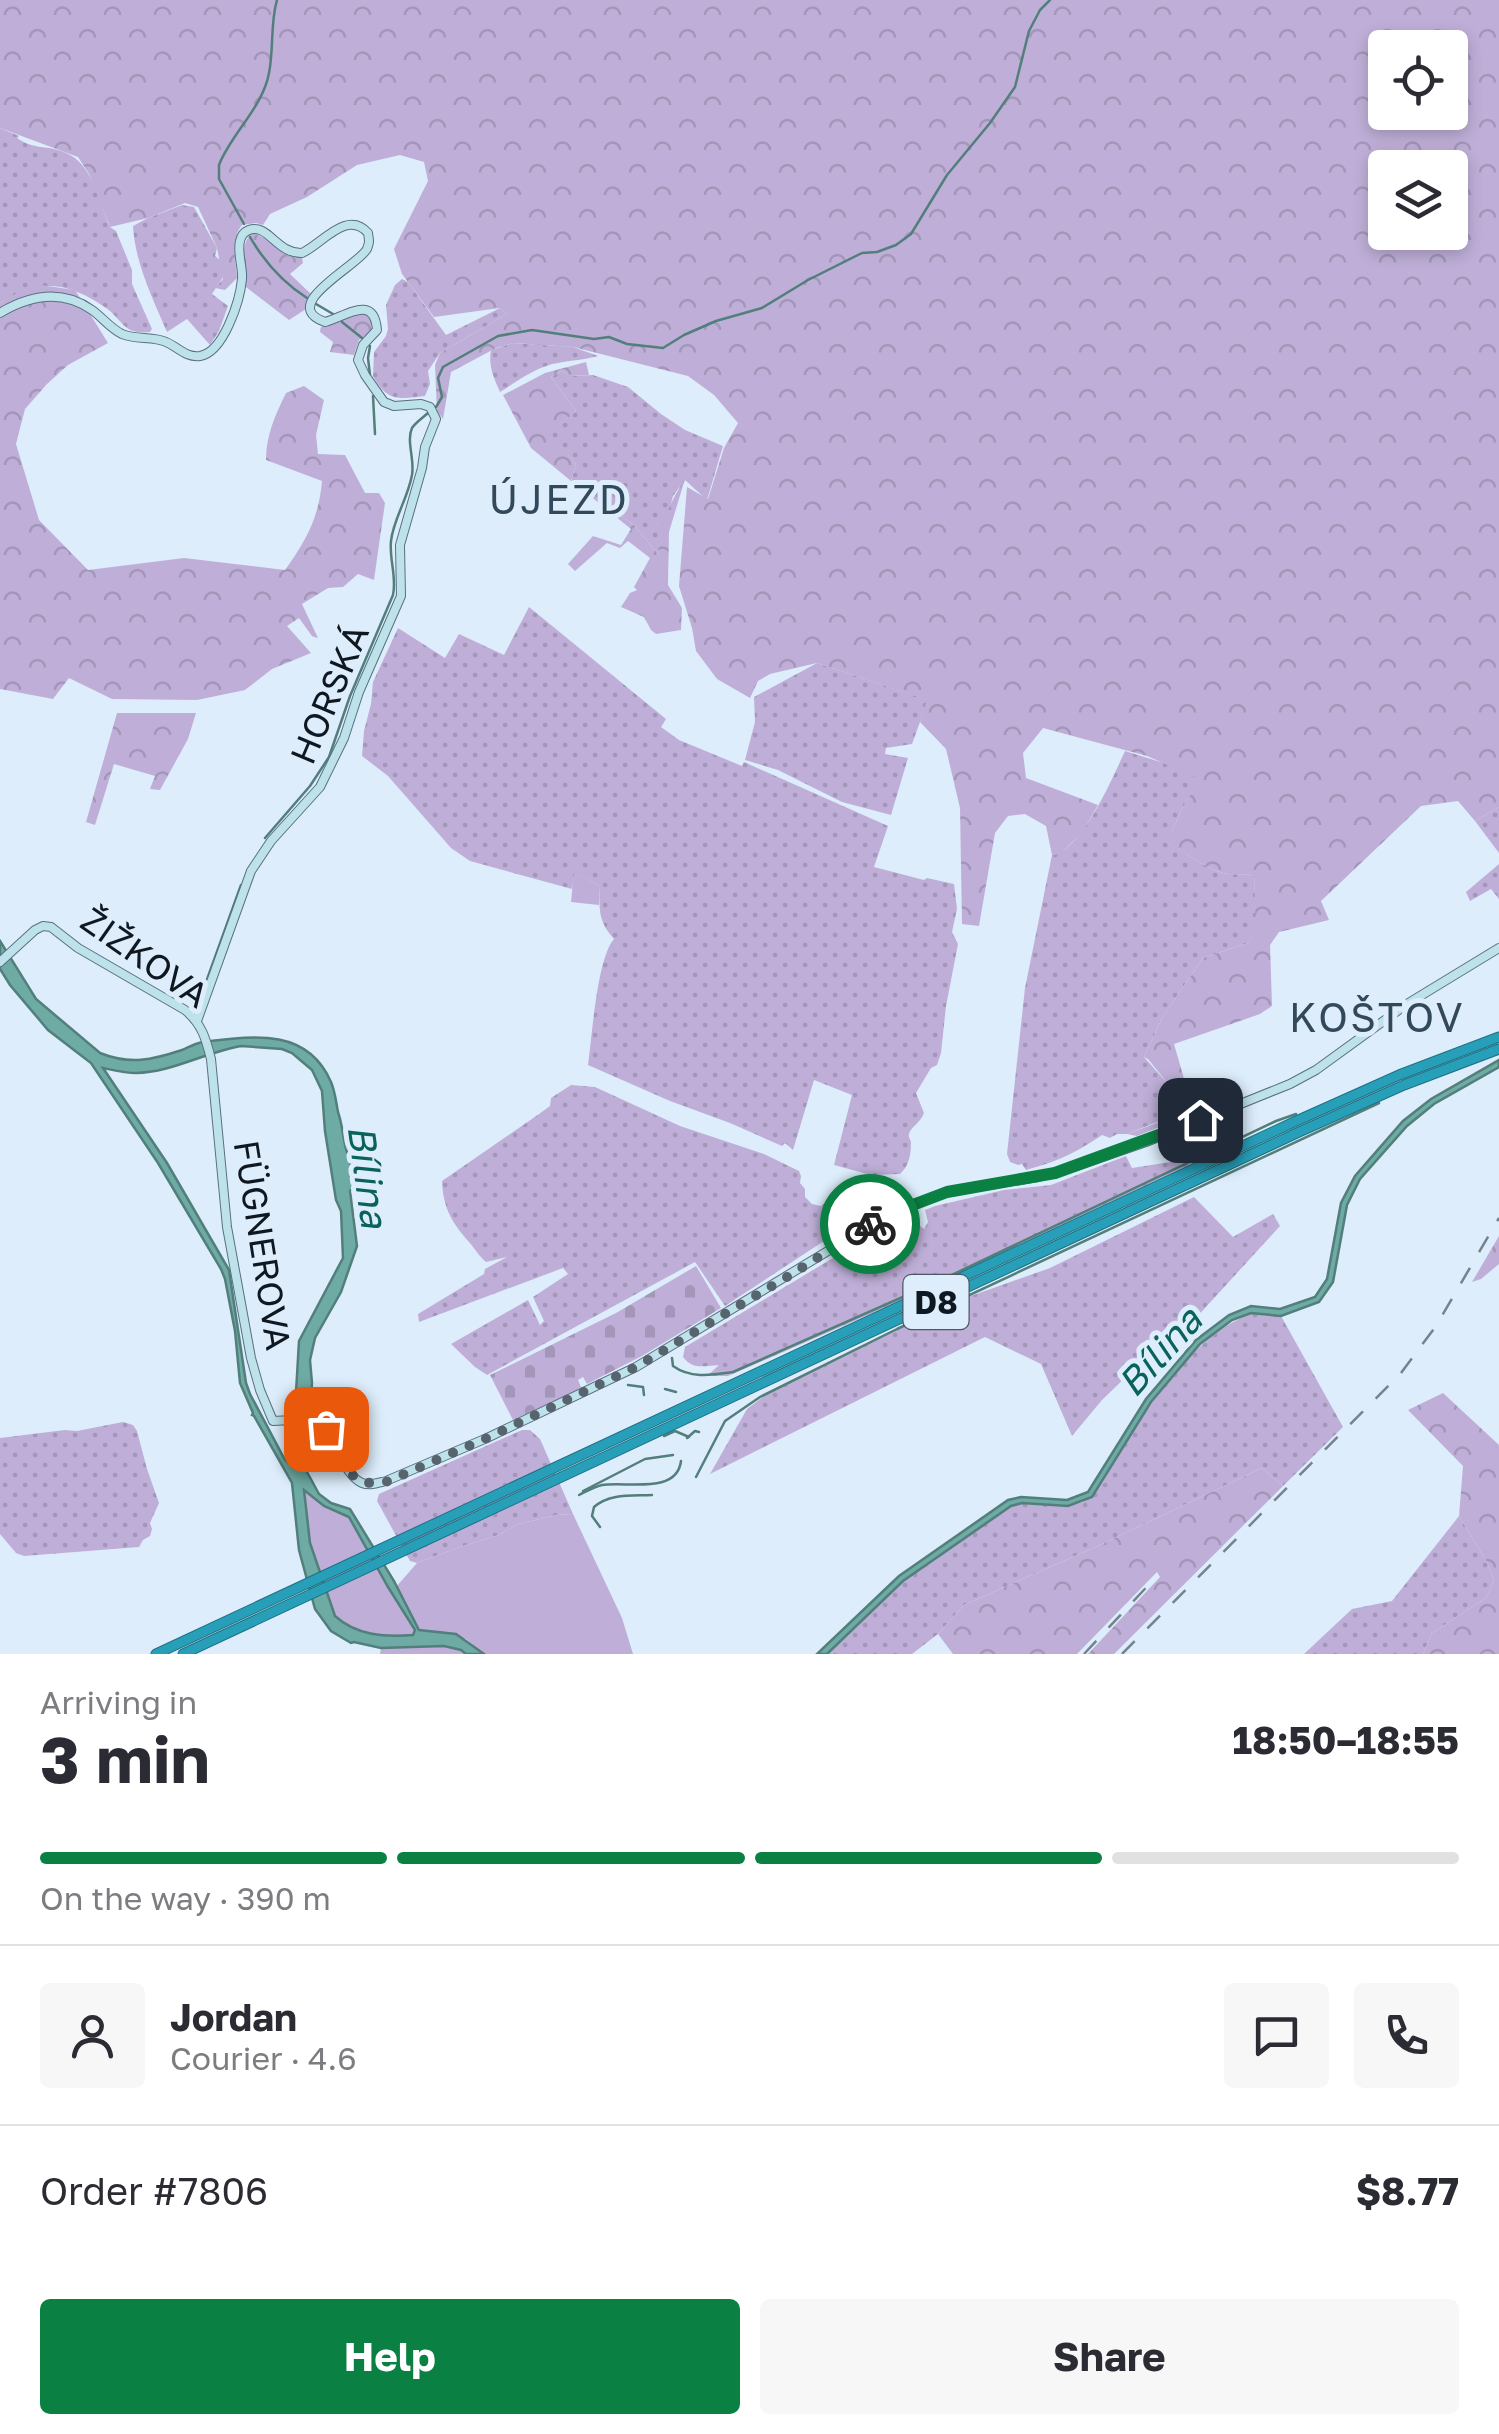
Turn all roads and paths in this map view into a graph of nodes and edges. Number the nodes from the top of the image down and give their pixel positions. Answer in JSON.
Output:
{"nodes":[{"id":1,"x":0,"y":313,"type":"edge"},
{"id":2,"x":1499,"y":948,"type":"edge"},
{"id":3,"x":0,"y":962,"type":"edge"},
{"id":4,"x":197,"y":1022,"type":"junction"},
{"id":5,"x":1499,"y":1036,"type":"edge"},
{"id":6,"x":206,"y":1037,"type":"joint"},
{"id":7,"x":1499,"y":1048,"type":"edge"},
{"id":8,"x":1296,"y":1127,"type":"junction"},
{"id":9,"x":479,"y":1510,"type":"junction"},
{"id":10,"x":188,"y":1652,"type":"edge"},
{"id":11,"x":156,"y":1654,"type":"edge"}],
"edges":[{"from":1,"to":4,"type":"main road","name":"HORSKÁ"},
{"from":2,"to":6,"type":"main road","name":"FÜGNEROVA"},
{"from":3,"to":4,"type":"main road","name":"ŽIŽKOVA"},
{"from":4,"to":6,"type":"main road","name":"ŽIŽKOVA"},
{"from":5,"to":8,"type":"highway","number":"D8"},
{"from":7,"to":8,"type":"highway","number":"D8"},
{"from":8,"to":9,"type":"highway","number":"D8"},
{"from":9,"to":10,"type":"highway","number":"D8"},
{"from":9,"to":11,"type":"highway","number":"D8"}]}
